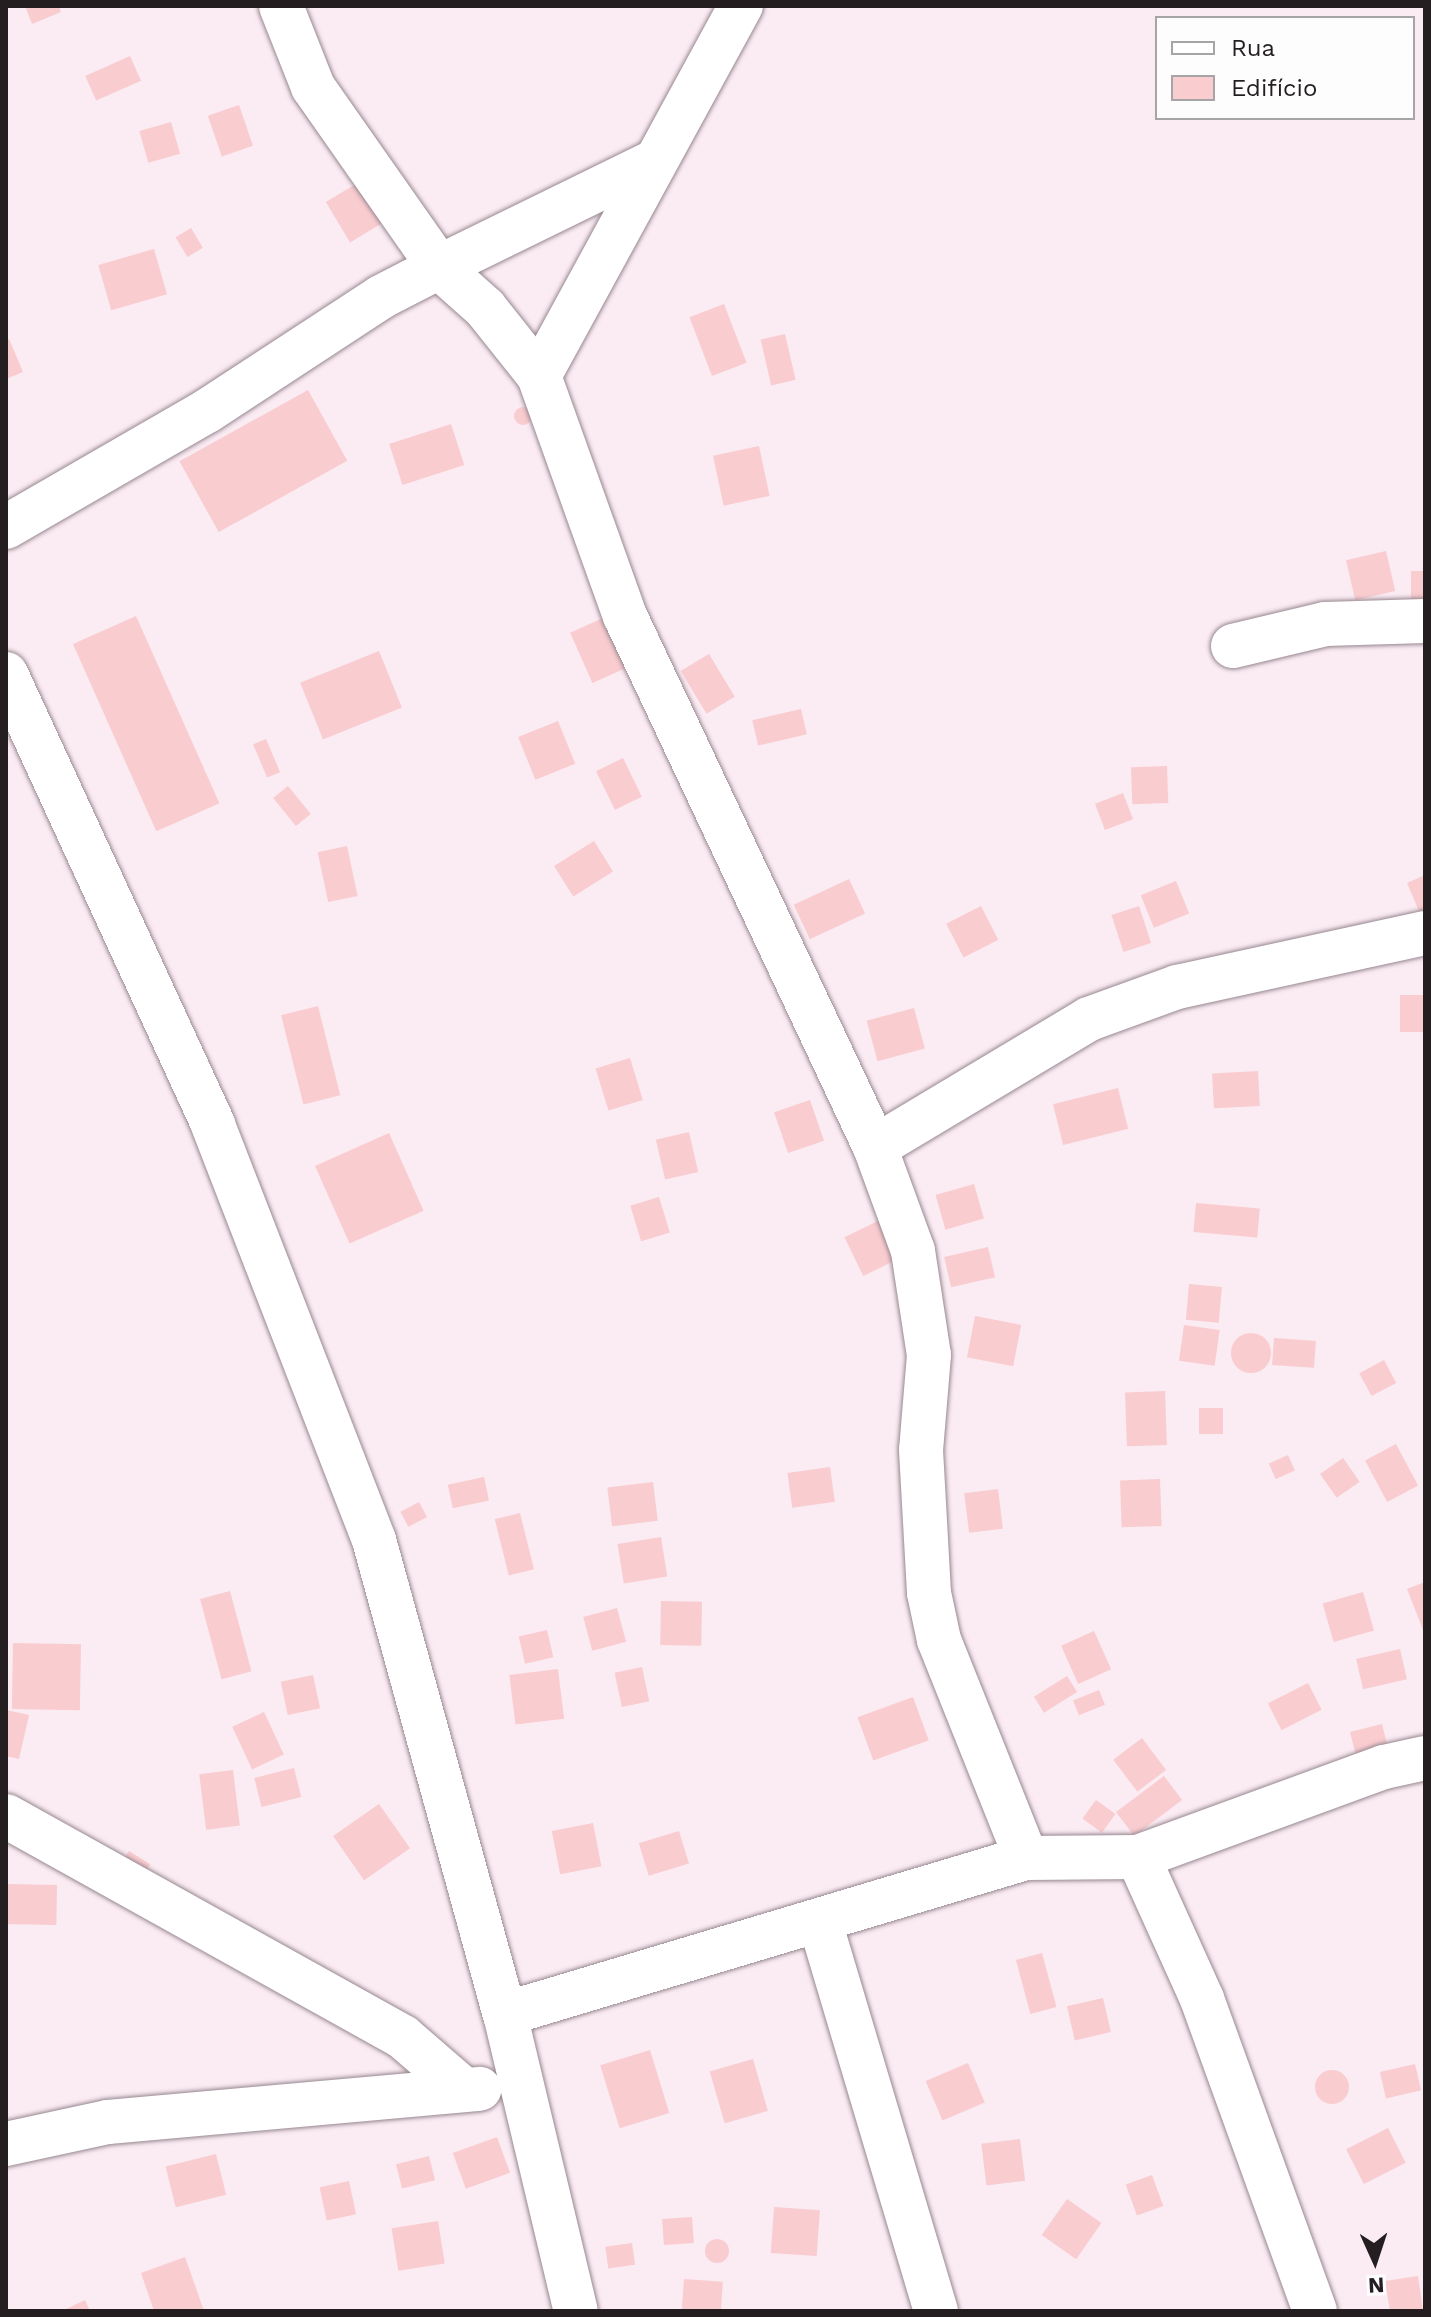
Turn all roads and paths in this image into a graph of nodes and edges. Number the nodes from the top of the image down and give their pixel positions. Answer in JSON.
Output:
{"nodes":[{"id":1,"x":281,"y":6,"type":"edge"},
{"id":2,"x":741,"y":6,"type":"edge"},
{"id":3,"x":651,"y":163,"type":"junction"},
{"id":4,"x":439,"y":267,"type":"junction"},
{"id":5,"x":539,"y":376,"type":"junction"},
{"id":6,"x":6,"y":527,"type":"edge"},
{"id":7,"x":1425,"y":621,"type":"edge"},
{"id":8,"x":1233,"y":646,"type":"dead end"},
{"id":9,"x":6,"y":674,"type":"edge"},
{"id":10,"x":1425,"y":933,"type":"edge"},
{"id":11,"x":875,"y":1147,"type":"junction"},
{"id":12,"x":1425,"y":1758,"type":"edge"},
{"id":13,"x":6,"y":1816,"type":"edge"},
{"id":14,"x":1138,"y":1857,"type":"junction"},
{"id":15,"x":1026,"y":1858,"type":"junction"},
{"id":16,"x":820,"y":1922,"type":"junction"},
{"id":17,"x":505,"y":2014,"type":"junction"},
{"id":18,"x":463,"y":2089,"type":"junction"},
{"id":19,"x":522,"y":2090,"type":"junction"},
{"id":20,"x":6,"y":2144,"type":"edge"},
{"id":21,"x":576,"y":2311,"type":"edge"},
{"id":22,"x":936,"y":2311,"type":"edge"},
{"id":23,"x":1315,"y":2311,"type":"edge"}],
"edges":[{"from":1,"to":4,"type":"street"},
{"from":2,"to":3,"type":"street"},
{"from":3,"to":4,"type":"street"},
{"from":3,"to":5,"type":"street"},
{"from":4,"to":5,"type":"street"},
{"from":4,"to":6,"type":"street"},
{"from":5,"to":11,"type":"street"},
{"from":7,"to":8,"type":"street"},
{"from":9,"to":17,"type":"street"},
{"from":10,"to":11,"type":"street"},
{"from":11,"to":15,"type":"street"},
{"from":12,"to":14,"type":"street"},
{"from":13,"to":18,"type":"street"},
{"from":14,"to":15,"type":"street"},
{"from":14,"to":23,"type":"street"},
{"from":15,"to":16,"type":"street"},
{"from":16,"to":17,"type":"street"},
{"from":16,"to":22,"type":"street"},
{"from":17,"to":19,"type":"street"},
{"from":18,"to":19,"type":"street"},
{"from":18,"to":20,"type":"street"},
{"from":19,"to":21,"type":"street"}]}
